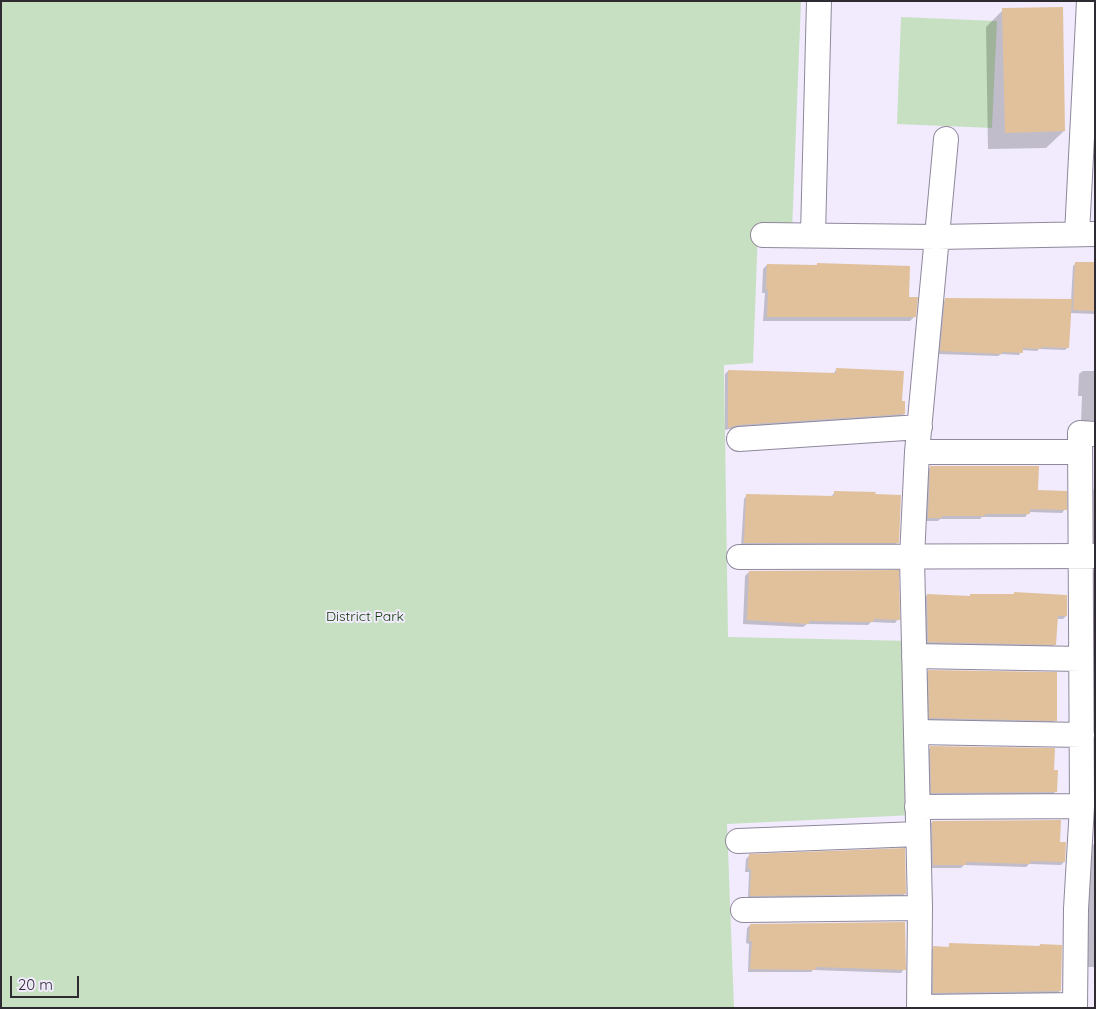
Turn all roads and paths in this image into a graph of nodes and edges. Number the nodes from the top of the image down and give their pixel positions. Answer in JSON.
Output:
{"nodes":[{"id":1,"x":819,"y":1,"type":"edge"},
{"id":2,"x":1089,"y":1,"type":"edge"},
{"id":3,"x":946,"y":139,"type":"dead end"},
{"id":4,"x":813,"y":234,"type":"junction"},
{"id":5,"x":1086,"y":234,"type":"edge"},
{"id":6,"x":764,"y":235,"type":"dead end"},
{"id":7,"x":937,"y":237,"type":"junction"},
{"id":8,"x":920,"y":426,"type":"junction"},
{"id":9,"x":1095,"y":434,"type":"edge"},
{"id":10,"x":739,"y":439,"type":"dead end"},
{"id":11,"x":917,"y":452,"type":"junction"},
{"id":12,"x":1080,"y":452,"type":"junction"},
{"id":13,"x":1088,"y":556,"type":"edge"},
{"id":14,"x":739,"y":557,"type":"dead end"},
{"id":15,"x":912,"y":558,"type":"junction"},
{"id":16,"x":914,"y":656,"type":"junction"},
{"id":17,"x":1081,"y":658,"type":"junction"},
{"id":18,"x":916,"y":732,"type":"junction"},
{"id":19,"x":1082,"y":735,"type":"junction"},
{"id":20,"x":1082,"y":806,"type":"junction"},
{"id":21,"x":917,"y":807,"type":"junction"},
{"id":22,"x":918,"y":834,"type":"junction"},
{"id":23,"x":738,"y":841,"type":"dead end"},
{"id":24,"x":920,"y":908,"type":"junction"},
{"id":25,"x":1085,"y":909,"type":"edge"},
{"id":26,"x":743,"y":910,"type":"dead end"},
{"id":27,"x":1075,"y":1006,"type":"edge"},
{"id":28,"x":919,"y":1008,"type":"edge"}],
"edges":[{"from":1,"to":4,"type":"street"},
{"from":2,"to":5,"type":"street"},
{"from":3,"to":7,"type":"street"},
{"from":4,"to":6,"type":"street"},
{"from":4,"to":7,"type":"street"},
{"from":5,"to":7,"type":"street"},
{"from":7,"to":8,"type":"street"},
{"from":8,"to":10,"type":"street"},
{"from":8,"to":11,"type":"street"},
{"from":9,"to":12,"type":"street"},
{"from":11,"to":12,"type":"street"},
{"from":11,"to":15,"type":"street"},
{"from":12,"to":13,"type":"street"},
{"from":13,"to":15,"type":"street"},
{"from":13,"to":17,"type":"street"},
{"from":14,"to":15,"type":"street"},
{"from":15,"to":16,"type":"street"},
{"from":16,"to":17,"type":"street"},
{"from":16,"to":18,"type":"street"},
{"from":17,"to":19,"type":"street"},
{"from":18,"to":19,"type":"street"},
{"from":18,"to":21,"type":"street"},
{"from":19,"to":20,"type":"street"},
{"from":20,"to":21,"type":"street"},
{"from":20,"to":25,"type":"street"},
{"from":21,"to":22,"type":"street"},
{"from":22,"to":23,"type":"street"},
{"from":22,"to":24,"type":"street"},
{"from":24,"to":26,"type":"street"},
{"from":24,"to":28,"type":"street"},
{"from":25,"to":27,"type":"street"},
{"from":27,"to":28,"type":"street"}]}
